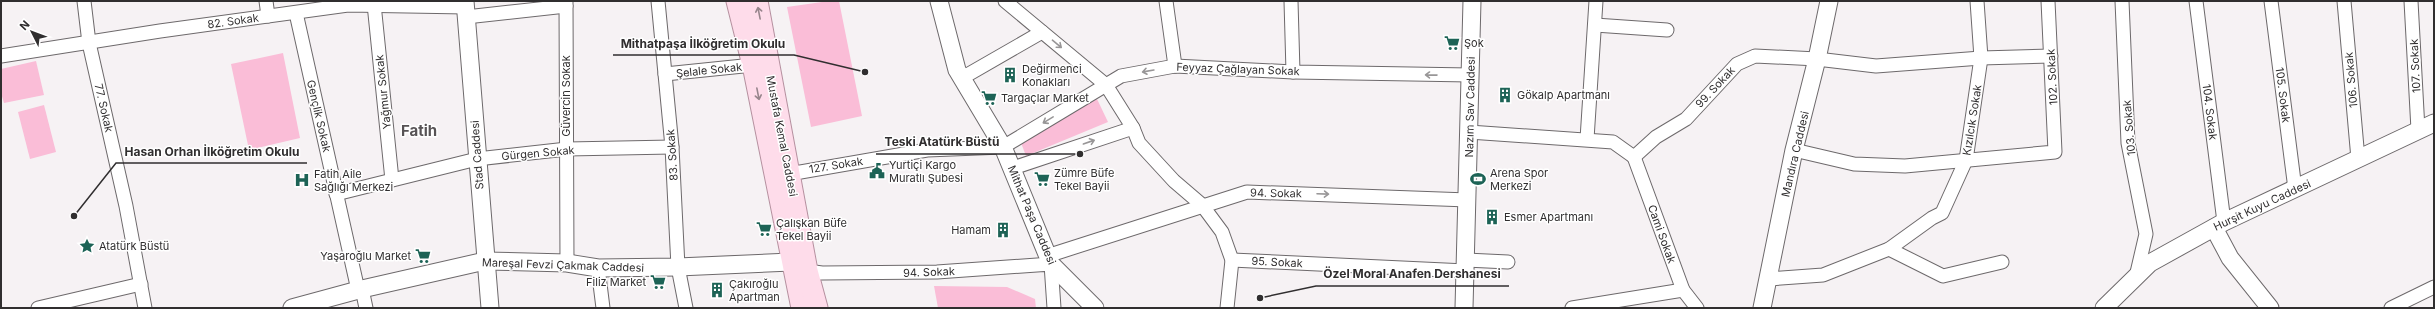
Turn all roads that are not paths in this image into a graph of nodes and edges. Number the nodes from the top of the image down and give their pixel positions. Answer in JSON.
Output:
{"nodes":[{"id":1,"x":84,"y":1,"type":"edge"},
{"id":2,"x":266,"y":1,"type":"edge"},
{"id":3,"x":658,"y":1,"type":"edge"},
{"id":4,"x":737,"y":1,"type":"edge"},
{"id":5,"x":757,"y":1,"type":"edge"},
{"id":6,"x":939,"y":1,"type":"edge"},
{"id":7,"x":1005,"y":1,"type":"edge"},
{"id":8,"x":1166,"y":1,"type":"edge"},
{"id":9,"x":1291,"y":1,"type":"edge"},
{"id":10,"x":1472,"y":1,"type":"edge"},
{"id":11,"x":1596,"y":1,"type":"edge"},
{"id":12,"x":1829,"y":1,"type":"edge"},
{"id":13,"x":1977,"y":1,"type":"edge"},
{"id":14,"x":2048,"y":1,"type":"edge"},
{"id":15,"x":2122,"y":1,"type":"edge"},
{"id":16,"x":2196,"y":1,"type":"edge"},
{"id":17,"x":2271,"y":1,"type":"edge"},
{"id":18,"x":2344,"y":1,"type":"edge"},
{"id":19,"x":2411,"y":1,"type":"edge"},
{"id":20,"x":566,"y":3,"type":"edge"},
{"id":21,"x":374,"y":4,"type":"junction"},
{"id":22,"x":466,"y":8,"type":"edge"},
{"id":23,"x":296,"y":13,"type":"junction"},
{"id":24,"x":268,"y":16,"type":"junction"},
{"id":25,"x":1595,"y":25,"type":"junction"},
{"id":26,"x":1667,"y":30,"type":"dead end"},
{"id":27,"x":1042,"y":32,"type":"junction"},
{"id":28,"x":89,"y":42,"type":"junction"},
{"id":29,"x":1,"y":56,"type":"edge"},
{"id":30,"x":2051,"y":56,"type":"junction"},
{"id":31,"x":1981,"y":58,"type":"junction"},
{"id":32,"x":1818,"y":59,"type":"junction"},
{"id":33,"x":752,"y":66,"type":"junction"},
{"id":34,"x":1175,"y":66,"type":"junction"},
{"id":35,"x":1293,"y":72,"type":"junction"},
{"id":36,"x":665,"y":74,"type":"junction"},
{"id":37,"x":1470,"y":75,"type":"junction"},
{"id":38,"x":962,"y":78,"type":"junction"},
{"id":39,"x":1106,"y":85,"type":"junction"},
{"id":40,"x":2434,"y":123,"type":"edge"},
{"id":41,"x":1133,"y":128,"type":"junction"},
{"id":42,"x":2418,"y":130,"type":"junction"},
{"id":43,"x":1469,"y":132,"type":"junction"},
{"id":44,"x":1587,"y":139,"type":"junction"},
{"id":45,"x":672,"y":147,"type":"junction"},
{"id":46,"x":1003,"y":147,"type":"junction"},
{"id":47,"x":567,"y":149,"type":"junction"},
{"id":48,"x":1794,"y":150,"type":"junction"},
{"id":49,"x":1634,"y":156,"type":"junction"},
{"id":50,"x":477,"y":159,"type":"junction"},
{"id":51,"x":2358,"y":159,"type":"junction"},
{"id":52,"x":1966,"y":160,"type":"junction"},
{"id":53,"x":1012,"y":168,"type":"junction"},
{"id":54,"x":789,"y":174,"type":"junction"},
{"id":55,"x":392,"y":180,"type":"junction"},
{"id":56,"x":2295,"y":190,"type":"junction"},
{"id":57,"x":336,"y":194,"type":"junction"},
{"id":58,"x":1468,"y":200,"type":"junction"},
{"id":59,"x":1202,"y":205,"type":"junction"},
{"id":60,"x":2219,"y":225,"type":"junction"},
{"id":61,"x":1889,"y":249,"type":"junction"},
{"id":62,"x":1049,"y":260,"type":"junction"},
{"id":63,"x":1232,"y":260,"type":"junction"},
{"id":64,"x":485,"y":261,"type":"junction"},
{"id":65,"x":1508,"y":262,"type":"dead end"},
{"id":66,"x":2002,"y":262,"type":"dead end"},
{"id":67,"x":567,"y":263,"type":"junction"},
{"id":68,"x":1466,"y":266,"type":"junction"},
{"id":69,"x":678,"y":267,"type":"junction"},
{"id":70,"x":799,"y":267,"type":"junction"},
{"id":71,"x":598,"y":268,"type":"junction"},
{"id":72,"x":2136,"y":277,"type":"junction"},
{"id":73,"x":1768,"y":279,"type":"junction"},
{"id":74,"x":141,"y":284,"type":"junction"},
{"id":75,"x":2434,"y":287,"type":"edge"},
{"id":76,"x":360,"y":289,"type":"junction"},
{"id":77,"x":1683,"y":290,"type":"junction"},
{"id":78,"x":38,"y":308,"type":"edge"},
{"id":79,"x":145,"y":308,"type":"edge"},
{"id":80,"x":292,"y":308,"type":"edge"},
{"id":81,"x":366,"y":308,"type":"edge"},
{"id":82,"x":490,"y":308,"type":"edge"},
{"id":83,"x":603,"y":308,"type":"edge"},
{"id":84,"x":686,"y":308,"type":"edge"},
{"id":85,"x":802,"y":308,"type":"edge"},
{"id":86,"x":817,"y":308,"type":"edge"},
{"id":87,"x":1054,"y":308,"type":"edge"},
{"id":88,"x":1095,"y":308,"type":"edge"},
{"id":89,"x":1227,"y":308,"type":"edge"},
{"id":90,"x":1464,"y":308,"type":"edge"},
{"id":91,"x":1572,"y":308,"type":"edge"},
{"id":92,"x":1697,"y":308,"type":"edge"},
{"id":93,"x":1762,"y":308,"type":"edge"},
{"id":94,"x":2104,"y":308,"type":"edge"},
{"id":95,"x":2269,"y":308,"type":"edge"},
{"id":96,"x":2391,"y":308,"type":"edge"}],
"edges":[{"from":1,"to":28,"type":"street","name":"77. Sokak"},
{"from":2,"to":24,"type":"street"},
{"from":3,"to":36,"type":"street","name":"83. Sokak"},
{"from":4,"to":33,"type":"main road","name":"Mustafa Kemal Caddesi"},
{"from":54,"to":5,"type":"main road","name":"Mustafa Kemal Caddesi","one_way":true},
{"from":6,"to":38,"type":"street","name":"Mithat Paşa Caddesi"},
{"from":7,"to":27,"type":"street"},
{"from":8,"to":34,"type":"street"},
{"from":9,"to":35,"type":"street"},
{"from":10,"to":37,"type":"street","name":"Nazım Sav Caddesi"},
{"from":11,"to":25,"type":"street"},
{"from":12,"to":32,"type":"street","name":"Mandıra Caddesi"},
{"from":13,"to":31,"type":"street","name":"Kızılcık Sokak"},
{"from":14,"to":30,"type":"street","name":"102. Sokak"},
{"from":15,"to":72,"type":"street","name":"103. Sokak"},
{"from":16,"to":60,"type":"street","name":"104. Sokak"},
{"from":17,"to":56,"type":"street","name":"105. Sokak"},
{"from":18,"to":51,"type":"street","name":"106. Sokak"},
{"from":19,"to":42,"type":"street","name":"107. Sokak"},
{"from":20,"to":22,"type":"street","name":"82. Sokak"},
{"from":20,"to":47,"type":"street","name":"Güvercin Sokak"},
{"from":21,"to":22,"type":"street","name":"82. Sokak"},
{"from":21,"to":23,"type":"street","name":"82. Sokak"},
{"from":21,"to":55,"type":"street","name":"Yağmur Sokak"},
{"from":22,"to":50,"type":"street","name":"Stad Caddesi"},
{"from":23,"to":24,"type":"street","name":"82. Sokak"},
{"from":23,"to":57,"type":"street","name":"Gençlik Sokak"},
{"from":24,"to":28,"type":"street","name":"82. Sokak"},
{"from":25,"to":26,"type":"street"},
{"from":25,"to":44,"type":"street"},
{"from":27,"to":38,"type":"street"},
{"from":27,"to":39,"type":"street","one_way":true},
{"from":28,"to":29,"type":"street","name":"82. Sokak"},
{"from":28,"to":74,"type":"street","name":"77. Sokak"},
{"from":30,"to":31,"type":"street","name":"99. Sokak"},
{"from":30,"to":52,"type":"street","name":"102. Sokak"},
{"from":31,"to":32,"type":"street","name":"99. Sokak"},
{"from":31,"to":52,"type":"street","name":"Kızılcık Sokak"},
{"from":32,"to":48,"type":"street","name":"Mandıra Caddesi"},
{"from":32,"to":49,"type":"street","name":"99. Sokak"},
{"from":33,"to":36,"type":"street","name":"Şelale Sokak"},
{"from":33,"to":70,"type":"main road","name":"Mustafa Kemal Caddesi","one_way":true},
{"from":34,"to":35,"type":"street","name":"Feyyaz Çağlayan Sokak"},
{"from":34,"to":39,"type":"street","name":"Feyyaz Çağlayan Sokak","one_way":true},
{"from":37,"to":35,"type":"street","name":"Feyyaz Çağlayan Sokak","one_way":true},
{"from":36,"to":45,"type":"street","name":"83. Sokak"},
{"from":37,"to":43,"type":"street","name":"Nazım Sav Caddesi"},
{"from":38,"to":46,"type":"street","name":"Mithat Paşa Caddesi"},
{"from":39,"to":41,"type":"street"},
{"from":39,"to":46,"type":"street","name":"Feyyaz Çağlayan Sokak","one_way":true},
{"from":40,"to":42,"type":"street","name":"Hurşit Kuyu Caddesi"},
{"from":53,"to":41,"type":"street","one_way":true},
{"from":41,"to":59,"type":"street"},
{"from":42,"to":51,"type":"street","name":"Hurşit Kuyu Caddesi"},
{"from":43,"to":44,"type":"street"},
{"from":43,"to":58,"type":"street","name":"Nazım Sav Caddesi"},
{"from":44,"to":49,"type":"street"},
{"from":45,"to":47,"type":"street","name":"Gürgen Sokak"},
{"from":45,"to":69,"type":"street","name":"83. Sokak"},
{"from":46,"to":53,"type":"street","name":"Mithat Paşa Caddesi"},
{"from":46,"to":54,"type":"street","name":"127. Sokak"},
{"from":47,"to":50,"type":"street","name":"Gürgen Sokak"},
{"from":47,"to":67,"type":"street","name":"Güvercin Sokak"},
{"from":48,"to":52,"type":"street"},
{"from":48,"to":73,"type":"street","name":"Mandıra Caddesi"},
{"from":49,"to":77,"type":"street","name":"Cami Sokak"},
{"from":50,"to":55,"type":"street","name":"Gürgen Sokak"},
{"from":50,"to":64,"type":"street","name":"Stad Caddesi"},
{"from":51,"to":56,"type":"street","name":"Hurşit Kuyu Caddesi"},
{"from":52,"to":61,"type":"street","name":"Kızılcık Sokak"},
{"from":53,"to":62,"type":"street","name":"Mithat Paşa Caddesi"},
{"from":54,"to":70,"type":"main road","name":"Mustafa Kemal Caddesi"},
{"from":55,"to":57,"type":"street","name":"Gürgen Sokak"},
{"from":56,"to":60,"type":"street","name":"Hurşit Kuyu Caddesi"},
{"from":57,"to":76,"type":"street","name":"Gençlik Sokak"},
{"from":59,"to":58,"type":"street","name":"94. Sokak","one_way":true},
{"from":58,"to":68,"type":"street","name":"Nazım Sav Caddesi"},
{"from":59,"to":62,"type":"street","name":"94. Sokak"},
{"from":59,"to":63,"type":"street"},
{"from":60,"to":72,"type":"street","name":"Hurşit Kuyu Caddesi"},
{"from":60,"to":95,"type":"street"},
{"from":61,"to":66,"type":"street"},
{"from":61,"to":73,"type":"street","name":"Kızılcık Sokak"},
{"from":62,"to":70,"type":"street","name":"94. Sokak"},
{"from":62,"to":87,"type":"street"},
{"from":62,"to":88,"type":"street","name":"Mithat Paşa Caddesi"},
{"from":63,"to":68,"type":"street","name":"95. Sokak"},
{"from":63,"to":89,"type":"street"},
{"from":64,"to":67,"type":"street","name":"Mareşal Fevzi Çakmak Caddesi"},
{"from":64,"to":76,"type":"street","name":"Mareşal Fevzi Çakmak Caddesi"},
{"from":64,"to":82,"type":"street","name":"Stad Caddesi"},
{"from":65,"to":68,"type":"street","name":"95. Sokak"},
{"from":67,"to":71,"type":"street","name":"Mareşal Fevzi Çakmak Caddesi"},
{"from":68,"to":90,"type":"street","name":"Nazım Sav Caddesi"},
{"from":69,"to":70,"type":"street","name":"Mareşal Fevzi Çakmak Caddesi"},
{"from":69,"to":71,"type":"street","name":"Mareşal Fevzi Çakmak Caddesi"},
{"from":69,"to":84,"type":"street","name":"83. Sokak"},
{"from":70,"to":85,"type":"main road","name":"Mustafa Kemal Caddesi"},
{"from":70,"to":86,"type":"main road","name":"Mustafa Kemal Caddesi"},
{"from":71,"to":83,"type":"street"},
{"from":72,"to":94,"type":"street","name":"Hurşit Kuyu Caddesi"},
{"from":73,"to":93,"type":"street","name":"Mandıra Caddesi"},
{"from":74,"to":78,"type":"street"},
{"from":74,"to":79,"type":"street","name":"77. Sokak"},
{"from":75,"to":96,"type":"street"},
{"from":76,"to":80,"type":"street","name":"Mareşal Fevzi Çakmak Caddesi"},
{"from":76,"to":81,"type":"street","name":"Gençlik Sokak"},
{"from":77,"to":91,"type":"street"},
{"from":77,"to":92,"type":"street","name":"Cami Sokak"}]}
